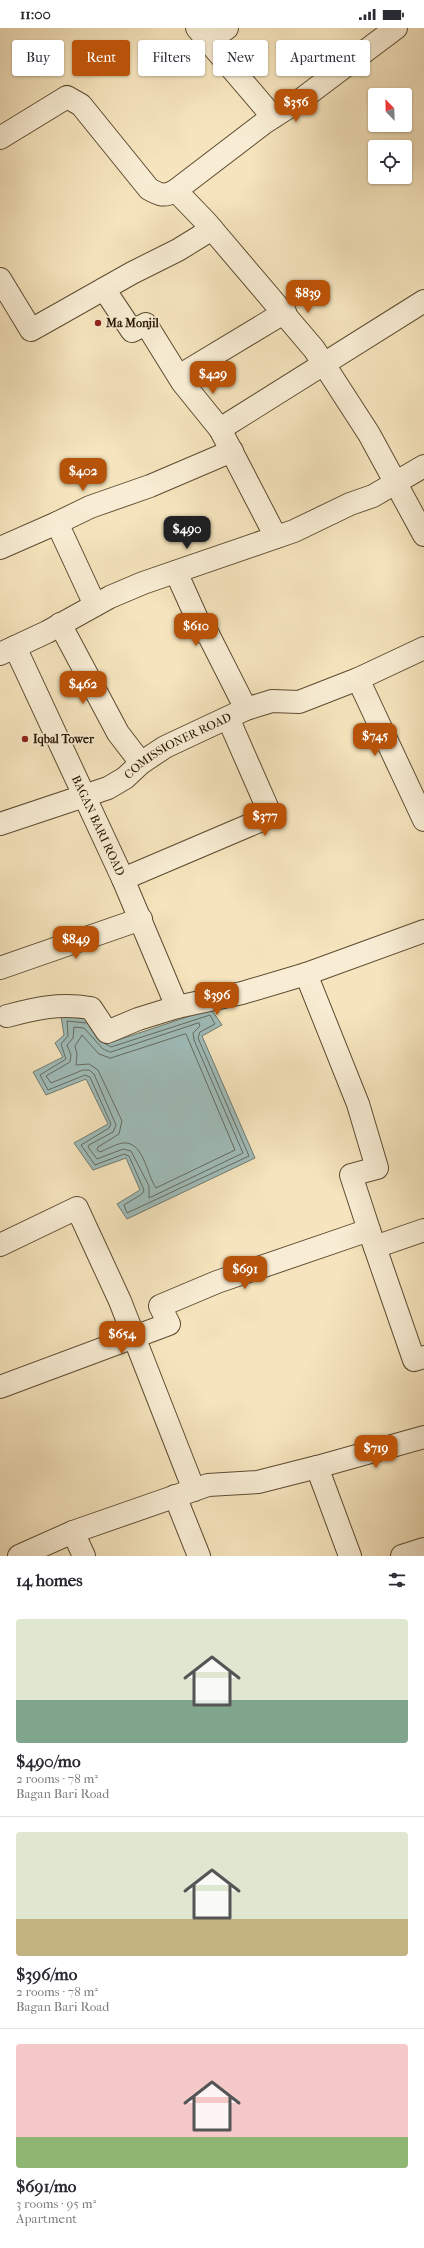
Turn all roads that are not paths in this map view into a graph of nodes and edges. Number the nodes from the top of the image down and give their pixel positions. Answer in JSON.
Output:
{"nodes":[{"id":1,"x":227,"y":28,"type":"edge"},
{"id":2,"x":396,"y":28,"type":"edge"},
{"id":3,"x":203,"y":35,"type":"edge"},
{"id":4,"x":273,"y":117,"type":"junction"},
{"id":5,"x":0,"y":138,"type":"edge"},
{"id":6,"x":175,"y":191,"type":"junction"},
{"id":7,"x":212,"y":229,"type":"junction"},
{"id":8,"x":0,"y":281,"type":"edge"},
{"id":9,"x":104,"y":289,"type":"junction"},
{"id":10,"x":424,"y":301,"type":"edge"},
{"id":11,"x":285,"y":312,"type":"junction"},
{"id":12,"x":323,"y":363,"type":"junction"},
{"id":13,"x":179,"y":376,"type":"junction"},
{"id":14,"x":220,"y":429,"type":"junction"},
{"id":15,"x":232,"y":451,"type":"junction"},
{"id":16,"x":424,"y":466,"type":"edge"},
{"id":17,"x":395,"y":483,"type":"junction"},
{"id":18,"x":57,"y":523,"type":"junction"},
{"id":19,"x":424,"y":535,"type":"edge"},
{"id":20,"x":276,"y":537,"type":"junction"},
{"id":21,"x":0,"y":548,"type":"edge"},
{"id":22,"x":176,"y":572,"type":"junction"},
{"id":23,"x":95,"y":605,"type":"junction"},
{"id":24,"x":60,"y":624,"type":"junction"},
{"id":25,"x":424,"y":648,"type":"edge"},
{"id":26,"x":8,"y":650,"type":"edge"},
{"id":27,"x":358,"y":679,"type":"junction"},
{"id":28,"x":237,"y":714,"type":"junction"},
{"id":29,"x":141,"y":763,"type":"junction"},
{"id":30,"x":86,"y":797,"type":"junction"},
{"id":31,"x":424,"y":820,"type":"edge"},
{"id":32,"x":0,"y":824,"type":"edge"},
{"id":33,"x":123,"y":879,"type":"junction"},
{"id":34,"x":141,"y":919,"type":"junction"},
{"id":35,"x":424,"y":931,"type":"edge"},
{"id":36,"x":0,"y":968,"type":"edge"},
{"id":37,"x":306,"y":974,"type":"junction"},
{"id":38,"x":177,"y":1007,"type":"junction"},
{"id":39,"x":2,"y":1012,"type":"edge"},
{"id":40,"x":424,"y":1230,"type":"edge"},
{"id":41,"x":372,"y":1238,"type":"junction"},
{"id":42,"x":0,"y":1245,"type":"edge"},
{"id":43,"x":133,"y":1336,"type":"junction"},
{"id":44,"x":424,"y":1357,"type":"edge"},
{"id":45,"x":0,"y":1388,"type":"edge"},
{"id":46,"x":424,"y":1437,"type":"edge"},
{"id":47,"x":317,"y":1467,"type":"junction"},
{"id":48,"x":184,"y":1493,"type":"junction"},
{"id":49,"x":73,"y":1532,"type":"junction"},
{"id":50,"x":424,"y":1549,"type":"edge"},
{"id":51,"x":19,"y":1556,"type":"edge"},
{"id":52,"x":84,"y":1556,"type":"edge"},
{"id":53,"x":200,"y":1556,"type":"edge"},
{"id":54,"x":350,"y":1556,"type":"edge"},
{"id":55,"x":402,"y":1556,"type":"edge"}],
"edges":[{"from":1,"to":3,"type":"street"},
{"from":2,"to":4,"type":"street"},
{"from":3,"to":4,"type":"street"},
{"from":4,"to":6,"type":"street"},
{"from":5,"to":6,"type":"street"},
{"from":6,"to":7,"type":"street"},
{"from":7,"to":9,"type":"street"},
{"from":7,"to":11,"type":"street"},
{"from":8,"to":9,"type":"street"},
{"from":9,"to":13,"type":"street"},
{"from":10,"to":12,"type":"street"},
{"from":11,"to":12,"type":"street"},
{"from":11,"to":13,"type":"street"},
{"from":12,"to":14,"type":"street"},
{"from":12,"to":17,"type":"street"},
{"from":13,"to":14,"type":"street"},
{"from":14,"to":15,"type":"street"},
{"from":15,"to":18,"type":"street"},
{"from":15,"to":20,"type":"street"},
{"from":16,"to":17,"type":"street"},
{"from":17,"to":19,"type":"street"},
{"from":17,"to":20,"type":"street"},
{"from":18,"to":21,"type":"street"},
{"from":18,"to":23,"type":"street"},
{"from":20,"to":22,"type":"street"},
{"from":22,"to":23,"type":"street"},
{"from":22,"to":28,"type":"street"},
{"from":23,"to":24,"type":"street"},
{"from":24,"to":26,"type":"street"},
{"from":24,"to":29,"type":"street"},
{"from":25,"to":27,"type":"street","name":"COMISSIONER ROAD"},
{"from":26,"to":30,"type":"street","name":"BAGAN BARI ROAD"},
{"from":27,"to":28,"type":"street","name":"COMISSIONER ROAD"},
{"from":27,"to":31,"type":"street"},
{"from":28,"to":29,"type":"street","name":"COMISSIONER ROAD"},
{"from":28,"to":33,"type":"street"},
{"from":29,"to":30,"type":"street","name":"COMISSIONER ROAD"},
{"from":30,"to":32,"type":"street","name":"COMISSIONER ROAD"},
{"from":30,"to":33,"type":"street","name":"BAGAN BARI ROAD"},
{"from":33,"to":34,"type":"street","name":"BAGAN BARI ROAD"},
{"from":34,"to":36,"type":"street"},
{"from":34,"to":38,"type":"street","name":"BAGAN BARI ROAD"},
{"from":35,"to":37,"type":"street"},
{"from":37,"to":38,"type":"street"},
{"from":37,"to":41,"type":"street"},
{"from":38,"to":39,"type":"street"},
{"from":40,"to":41,"type":"street"},
{"from":41,"to":43,"type":"street"},
{"from":41,"to":44,"type":"street"},
{"from":42,"to":43,"type":"street"},
{"from":43,"to":45,"type":"street"},
{"from":43,"to":48,"type":"street"},
{"from":46,"to":47,"type":"street"},
{"from":47,"to":48,"type":"street"},
{"from":47,"to":54,"type":"street"},
{"from":48,"to":49,"type":"street"},
{"from":48,"to":53,"type":"street"},
{"from":49,"to":51,"type":"street"},
{"from":49,"to":52,"type":"street"},
{"from":50,"to":55,"type":"street"}]}
